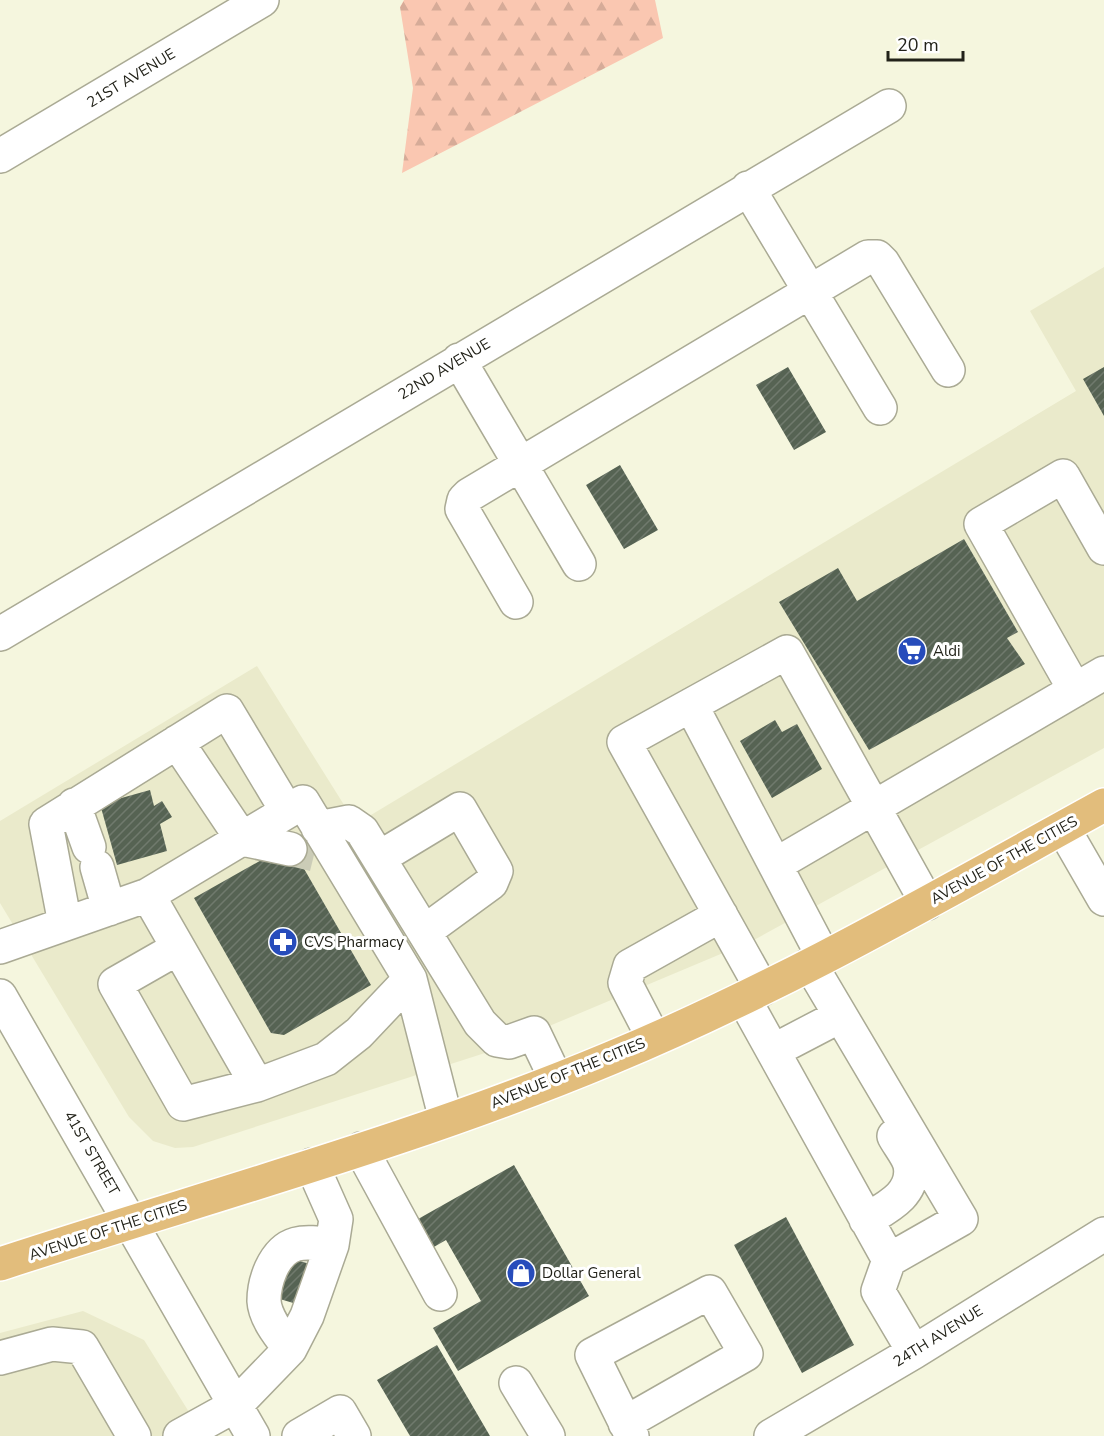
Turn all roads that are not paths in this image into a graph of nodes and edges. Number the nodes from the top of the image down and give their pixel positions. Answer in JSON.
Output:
{"nodes":[{"id":1,"x":262,"y":0,"type":"edge"},
{"id":2,"x":889,"y":106,"type":"dead end"},
{"id":3,"x":0,"y":156,"type":"edge"},
{"id":4,"x":748,"y":188,"type":"junction"},
{"id":5,"x":810,"y":292,"type":"junction"},
{"id":6,"x":459,"y":360,"type":"junction"},
{"id":7,"x":948,"y":370,"type":"dead end"},
{"id":8,"x":880,"y":408,"type":"dead end"},
{"id":9,"x":521,"y":465,"type":"junction"},
{"id":10,"x":1104,"y":548,"type":"edge"},
{"id":11,"x":579,"y":564,"type":"dead end"},
{"id":12,"x":516,"y":602,"type":"dead end"},
{"id":13,"x":0,"y":634,"type":"edge"},
{"id":14,"x":1104,"y":673,"type":"edge"},
{"id":15,"x":1075,"y":690,"type":"junction"},
{"id":16,"x":691,"y":705,"type":"junction"},
{"id":17,"x":177,"y":742,"type":"junction"},
{"id":18,"x":74,"y":805,"type":"junction"},
{"id":19,"x":1104,"y":805,"type":"edge"},
{"id":20,"x":874,"y":809,"type":"junction"},
{"id":21,"x":287,"y":811,"type":"junction"},
{"id":22,"x":1063,"y":828,"type":"junction"},
{"id":23,"x":242,"y":839,"type":"junction"},
{"id":24,"x":315,"y":848,"type":"junction"},
{"id":25,"x":379,"y":858,"type":"junction"},
{"id":26,"x":776,"y":865,"type":"junction"},
{"id":27,"x":148,"y":895,"type":"junction"},
{"id":28,"x":1104,"y":899,"type":"edge"},
{"id":29,"x":927,"y":903,"type":"junction"},
{"id":30,"x":109,"y":909,"type":"junction"},
{"id":31,"x":721,"y":915,"type":"junction"},
{"id":32,"x":66,"y":924,"type":"junction"},
{"id":33,"x":424,"y":932,"type":"junction"},
{"id":34,"x":0,"y":947,"type":"edge"},
{"id":35,"x":178,"y":948,"type":"junction"},
{"id":36,"x":817,"y":961,"type":"junction"},
{"id":37,"x":410,"y":979,"type":"junction"},
{"id":38,"x":753,"y":994,"type":"junction"},
{"id":39,"x":0,"y":996,"type":"edge"},
{"id":40,"x":847,"y":1026,"type":"junction"},
{"id":41,"x":654,"y":1039,"type":"junction"},
{"id":42,"x":773,"y":1050,"type":"junction"},
{"id":43,"x":556,"y":1079,"type":"junction"},
{"id":44,"x":257,"y":1085,"type":"junction"},
{"id":45,"x":446,"y":1120,"type":"junction"},
{"id":46,"x":361,"y":1149,"type":"junction"},
{"id":47,"x":312,"y":1165,"type":"junction"},
{"id":48,"x":133,"y":1223,"type":"junction"},
{"id":49,"x":1104,"y":1234,"type":"edge"},
{"id":50,"x":877,"y":1239,"type":"junction"},
{"id":51,"x":332,"y":1245,"type":"junction"},
{"id":52,"x":0,"y":1264,"type":"edge"},
{"id":53,"x":440,"y":1294,"type":"dead end"},
{"id":54,"x":290,"y":1349,"type":"junction"},
{"id":55,"x":914,"y":1352,"type":"junction"},
{"id":56,"x":0,"y":1358,"type":"edge"},
{"id":57,"x":516,"y":1383,"type":"dead end"},
{"id":58,"x":236,"y":1405,"type":"junction"},
{"id":59,"x":629,"y":1429,"type":"edge"},
{"id":60,"x":134,"y":1436,"type":"edge"},
{"id":61,"x":180,"y":1436,"type":"edge"},
{"id":62,"x":253,"y":1436,"type":"edge"},
{"id":63,"x":300,"y":1436,"type":"edge"},
{"id":64,"x":354,"y":1436,"type":"edge"},
{"id":65,"x":548,"y":1436,"type":"edge"},
{"id":66,"x":771,"y":1436,"type":"edge"}],
"edges":[{"from":1,"to":3,"type":"street","name":"21ST AVENUE"},
{"from":2,"to":4,"type":"street","name":"22ND AVENUE"},
{"from":4,"to":5,"type":"street"},
{"from":4,"to":6,"type":"street","name":"22ND AVENUE"},
{"from":5,"to":7,"type":"street"},
{"from":5,"to":8,"type":"street"},
{"from":5,"to":9,"type":"street"},
{"from":6,"to":9,"type":"street"},
{"from":6,"to":13,"type":"street","name":"22ND AVENUE"},
{"from":9,"to":11,"type":"street"},
{"from":9,"to":12,"type":"street"},
{"from":10,"to":15,"type":"street"},
{"from":14,"to":15,"type":"street"},
{"from":15,"to":20,"type":"street"},
{"from":16,"to":20,"type":"street"},
{"from":16,"to":26,"type":"street"},
{"from":16,"to":31,"type":"street"},
{"from":17,"to":18,"type":"street"},
{"from":17,"to":21,"type":"street"},
{"from":17,"to":23,"type":"street"},
{"from":18,"to":30,"type":"street"},
{"from":18,"to":32,"type":"street"},
{"from":19,"to":22,"type":"main road","name":"AVENUE OF THE CITIES"},
{"from":20,"to":26,"type":"street"},
{"from":20,"to":29,"type":"street"},
{"from":21,"to":23,"type":"street"},
{"from":21,"to":24,"type":"street"},
{"from":22,"to":28,"type":"street"},
{"from":22,"to":29,"type":"main road","name":"AVENUE OF THE CITIES"},
{"from":23,"to":24,"type":"street"},
{"from":23,"to":27,"type":"street"},
{"from":24,"to":25,"type":"street"},
{"from":24,"to":37,"type":"street"},
{"from":25,"to":33,"type":"street"},
{"from":25,"to":33,"type":"street"},
{"from":26,"to":36,"type":"street"},
{"from":27,"to":30,"type":"street"},
{"from":27,"to":35,"type":"street"},
{"from":29,"to":36,"type":"main road","name":"AVENUE OF THE CITIES"},
{"from":30,"to":32,"type":"street"},
{"from":31,"to":38,"type":"street"},
{"from":31,"to":41,"type":"street"},
{"from":32,"to":34,"type":"street"},
{"from":33,"to":43,"type":"street"},
{"from":35,"to":44,"type":"street"},
{"from":35,"to":44,"type":"street"},
{"from":36,"to":38,"type":"main road","name":"AVENUE OF THE CITIES"},
{"from":36,"to":40,"type":"street"},
{"from":37,"to":44,"type":"street"},
{"from":37,"to":45,"type":"street"},
{"from":38,"to":41,"type":"main road","name":"AVENUE OF THE CITIES"},
{"from":38,"to":42,"type":"street"},
{"from":39,"to":48,"type":"street","name":"41ST STREET"},
{"from":40,"to":42,"type":"street"},
{"from":40,"to":50,"type":"street"},
{"from":40,"to":50,"type":"street"},
{"from":41,"to":43,"type":"main road","name":"AVENUE OF THE CITIES"},
{"from":42,"to":50,"type":"street"},
{"from":43,"to":45,"type":"main road","name":"AVENUE OF THE CITIES"},
{"from":45,"to":46,"type":"main road","name":"AVENUE OF THE CITIES"},
{"from":46,"to":47,"type":"main road","name":"AVENUE OF THE CITIES"},
{"from":46,"to":53,"type":"street"},
{"from":47,"to":48,"type":"main road","name":"AVENUE OF THE CITIES"},
{"from":47,"to":51,"type":"street"},
{"from":48,"to":52,"type":"main road","name":"AVENUE OF THE CITIES"},
{"from":48,"to":58,"type":"street","name":"41ST STREET"},
{"from":49,"to":55,"type":"street","name":"24TH AVENUE"},
{"from":50,"to":55,"type":"street"},
{"from":51,"to":54,"type":"street"},
{"from":51,"to":54,"type":"street"},
{"from":54,"to":58,"type":"street"},
{"from":55,"to":66,"type":"street","name":"24TH AVENUE"},
{"from":56,"to":60,"type":"street"},
{"from":57,"to":65,"type":"street"},
{"from":58,"to":61,"type":"street"},
{"from":58,"to":62,"type":"street","name":"41ST STREET"},
{"from":59,"to":59,"type":"street"},
{"from":63,"to":64,"type":"street"}]}
